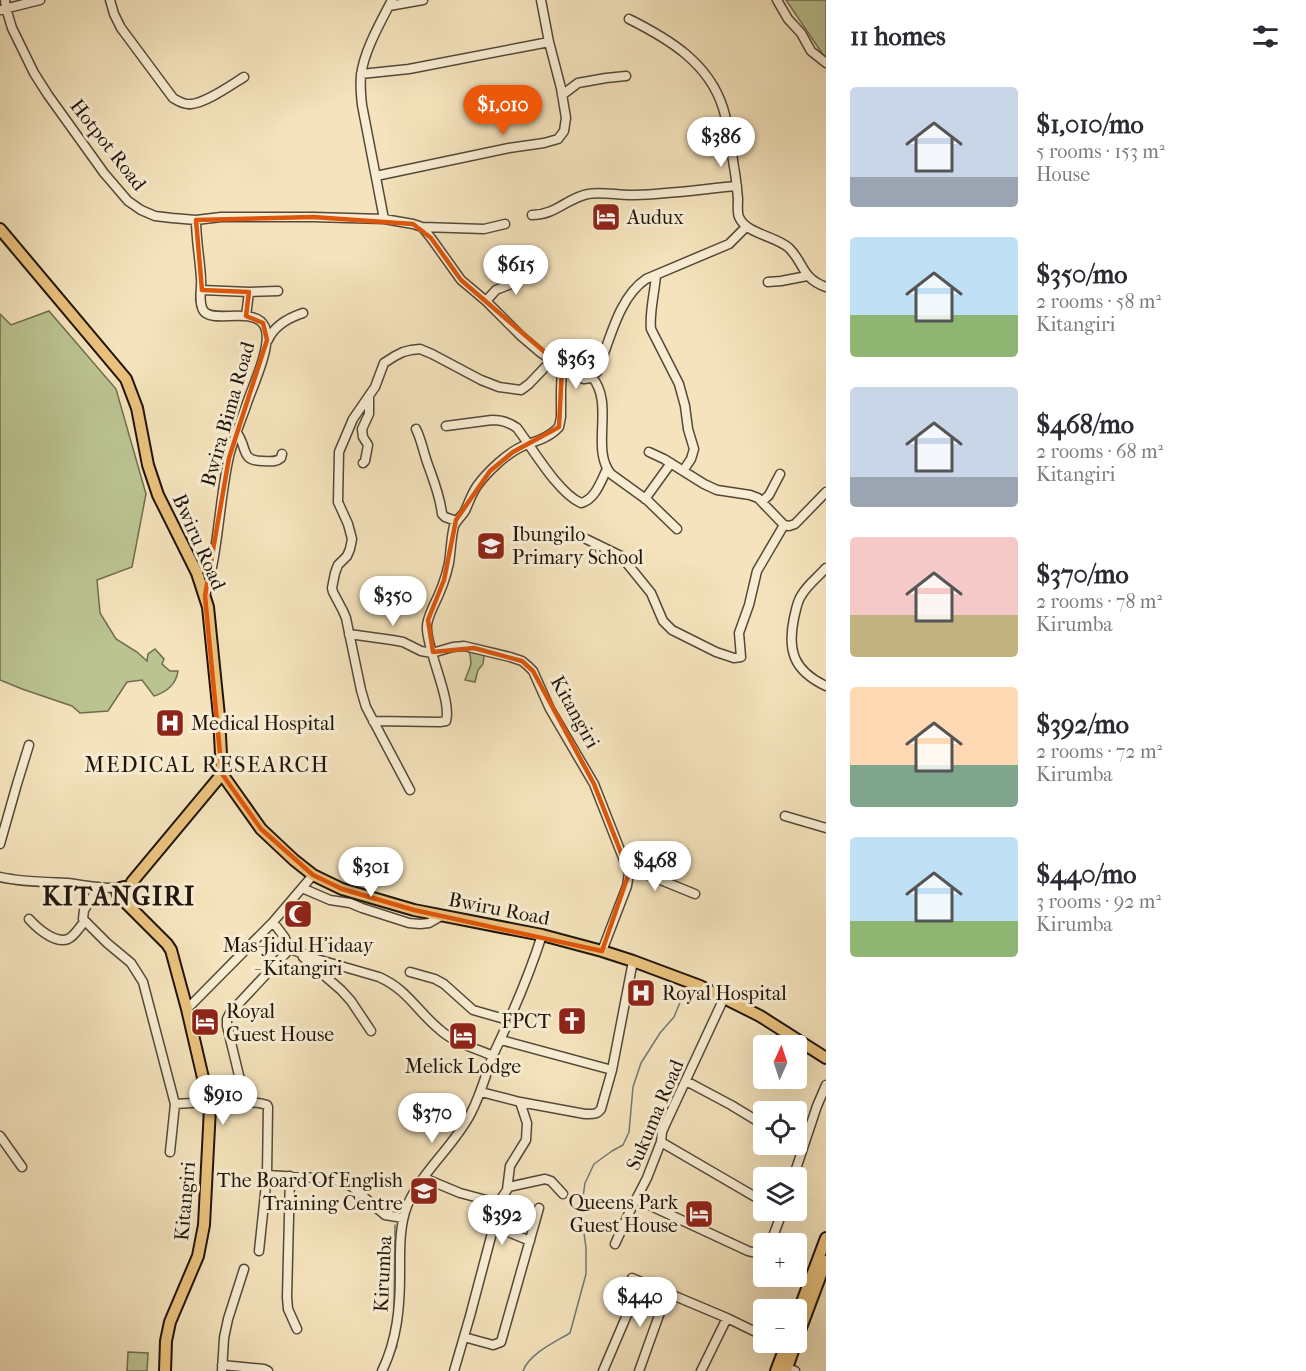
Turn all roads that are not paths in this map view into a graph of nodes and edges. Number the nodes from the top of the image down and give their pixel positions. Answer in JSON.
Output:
{"nodes":[{"id":1,"x":40,"y":0,"type":"edge"},
{"id":2,"x":110,"y":0,"type":"edge"},
{"id":3,"x":423,"y":0,"type":"edge"},
{"id":4,"x":541,"y":0,"type":"edge"},
{"id":5,"x":777,"y":0,"type":"edge"},
{"id":6,"x":390,"y":3,"type":"edge"},
{"id":7,"x":4,"y":6,"type":"edge"},
{"id":8,"x":629,"y":19,"type":"dead end"},
{"id":9,"x":549,"y":42,"type":"junction"},
{"id":10,"x":826,"y":63,"type":"edge"},
{"id":11,"x":361,"y":74,"type":"junction"},
{"id":12,"x":626,"y":76,"type":"dead end"},
{"id":13,"x":243,"y":77,"type":"dead end"},
{"id":14,"x":562,"y":95,"type":"junction"},
{"id":15,"x":376,"y":176,"type":"junction"},
{"id":16,"x":737,"y":186,"type":"junction"},
{"id":17,"x":532,"y":215,"type":"dead end"},
{"id":18,"x":384,"y":219,"type":"junction"},
{"id":19,"x":196,"y":220,"type":"junction"},
{"id":20,"x":505,"y":224,"type":"dead end"},
{"id":21,"x":746,"y":226,"type":"junction"},
{"id":22,"x":422,"y":227,"type":"junction"},
{"id":23,"x":0,"y":229,"type":"edge"},
{"id":24,"x":529,"y":273,"type":"dead end"},
{"id":25,"x":656,"y":274,"type":"junction"},
{"id":26,"x":807,"y":276,"type":"junction"},
{"id":27,"x":768,"y":282,"type":"dead end"},
{"id":28,"x":826,"y":286,"type":"edge"},
{"id":29,"x":201,"y":290,"type":"junction"},
{"id":30,"x":278,"y":291,"type":"dead end"},
{"id":31,"x":249,"y":292,"type":"junction"},
{"id":32,"x":486,"y":301,"type":"junction"},
{"id":33,"x":303,"y":313,"type":"dead end"},
{"id":34,"x":246,"y":316,"type":"junction"},
{"id":35,"x":267,"y":340,"type":"junction"},
{"id":36,"x":552,"y":360,"type":"junction"},
{"id":37,"x":562,"y":367,"type":"junction"},
{"id":38,"x":592,"y":377,"type":"junction"},
{"id":39,"x":369,"y":396,"type":"junction"},
{"id":40,"x":446,"y":426,"type":"dead end"},
{"id":41,"x":416,"y":429,"type":"dead end"},
{"id":42,"x":237,"y":433,"type":"junction"},
{"id":43,"x":529,"y":444,"type":"junction"},
{"id":44,"x":648,"y":452,"type":"dead end"},
{"id":45,"x":282,"y":454,"type":"dead end"},
{"id":46,"x":363,"y":463,"type":"dead end"},
{"id":47,"x":671,"y":463,"type":"junction"},
{"id":48,"x":607,"y":469,"type":"junction"},
{"id":49,"x":683,"y":471,"type":"junction"},
{"id":50,"x":780,"y":474,"type":"dead end"},
{"id":51,"x":826,"y":492,"type":"edge"},
{"id":52,"x":645,"y":499,"type":"junction"},
{"id":53,"x":762,"y":502,"type":"junction"},
{"id":54,"x":456,"y":521,"type":"junction"},
{"id":55,"x":784,"y":525,"type":"junction"},
{"id":56,"x":677,"y":529,"type":"dead end"},
{"id":57,"x":584,"y":538,"type":"dead end"},
{"id":58,"x":826,"y":568,"type":"edge"},
{"id":59,"x":205,"y":596,"type":"junction"},
{"id":60,"x":349,"y":634,"type":"junction"},
{"id":61,"x":432,"y":653,"type":"junction"},
{"id":62,"x":826,"y":686,"type":"edge"},
{"id":63,"x":373,"y":721,"type":"junction"},
{"id":64,"x":29,"y":745,"type":"dead end"},
{"id":65,"x":222,"y":774,"type":"junction"},
{"id":66,"x":410,"y":790,"type":"dead end"},
{"id":67,"x":784,"y":816,"type":"dead end"},
{"id":68,"x":826,"y":828,"type":"edge"},
{"id":69,"x":0,"y":844,"type":"edge"},
{"id":70,"x":626,"y":866,"type":"junction"},
{"id":71,"x":314,"y":875,"type":"junction"},
{"id":72,"x":0,"y":877,"type":"edge"},
{"id":73,"x":99,"y":887,"type":"junction"},
{"id":74,"x":302,"y":888,"type":"junction"},
{"id":75,"x":123,"y":892,"type":"junction"},
{"id":76,"x":695,"y":894,"type":"dead end"},
{"id":77,"x":441,"y":916,"type":"junction"},
{"id":78,"x":29,"y":919,"type":"dead end"},
{"id":79,"x":85,"y":921,"type":"junction"},
{"id":80,"x":273,"y":922,"type":"junction"},
{"id":81,"x":542,"y":935,"type":"junction"},
{"id":82,"x":288,"y":948,"type":"junction"},
{"id":83,"x":602,"y":951,"type":"junction"},
{"id":84,"x":298,"y":952,"type":"junction"},
{"id":85,"x":633,"y":961,"type":"junction"},
{"id":86,"x":410,"y":972,"type":"dead end"},
{"id":87,"x":724,"y":998,"type":"junction"},
{"id":88,"x":187,"y":1009,"type":"junction"},
{"id":89,"x":508,"y":1020,"type":"junction"},
{"id":90,"x":371,"y":1031,"type":"dead end"},
{"id":91,"x":501,"y":1040,"type":"junction"},
{"id":92,"x":493,"y":1056,"type":"junction"},
{"id":93,"x":826,"y":1058,"type":"edge"},
{"id":94,"x":612,"y":1070,"type":"junction"},
{"id":95,"x":686,"y":1081,"type":"junction"},
{"id":96,"x":826,"y":1085,"type":"edge"},
{"id":97,"x":481,"y":1092,"type":"junction"},
{"id":98,"x":520,"y":1102,"type":"junction"},
{"id":99,"x":245,"y":1103,"type":"junction"},
{"id":100,"x":175,"y":1104,"type":"junction"},
{"id":101,"x":209,"y":1105,"type":"junction"},
{"id":102,"x":753,"y":1118,"type":"edge"},
{"id":103,"x":807,"y":1129,"type":"edge"},
{"id":104,"x":0,"y":1136,"type":"edge"},
{"id":105,"x":661,"y":1142,"type":"junction"},
{"id":106,"x":170,"y":1152,"type":"dead end"},
{"id":107,"x":22,"y":1167,"type":"dead end"},
{"id":108,"x":267,"y":1175,"type":"junction"},
{"id":109,"x":290,"y":1176,"type":"junction"},
{"id":110,"x":424,"y":1178,"type":"junction"},
{"id":111,"x":508,"y":1186,"type":"junction"},
{"id":112,"x":563,"y":1194,"type":"dead end"},
{"id":113,"x":753,"y":1196,"type":"edge"},
{"id":114,"x":636,"y":1199,"type":"junction"},
{"id":115,"x":496,"y":1206,"type":"junction"},
{"id":116,"x":540,"y":1208,"type":"dead end"},
{"id":117,"x":403,"y":1218,"type":"junction"},
{"id":118,"x":494,"y":1226,"type":"junction"},
{"id":119,"x":826,"y":1238,"type":"edge"},
{"id":120,"x":530,"y":1241,"type":"junction"},
{"id":121,"x":615,"y":1244,"type":"dead end"},
{"id":122,"x":259,"y":1251,"type":"dead end"},
{"id":123,"x":753,"y":1252,"type":"edge"},
{"id":124,"x":826,"y":1261,"type":"edge"},
{"id":125,"x":244,"y":1269,"type":"dead end"},
{"id":126,"x":667,"y":1293,"type":"junction"},
{"id":127,"x":803,"y":1299,"type":"edge"},
{"id":128,"x":807,"y":1302,"type":"edge"},
{"id":129,"x":727,"y":1318,"type":"junction"},
{"id":130,"x":297,"y":1329,"type":"dead end"},
{"id":131,"x":753,"y":1331,"type":"edge"},
{"id":132,"x":464,"y":1337,"type":"junction"},
{"id":133,"x":787,"y":1353,"type":"edge"},
{"id":134,"x":222,"y":1368,"type":"edge"},
{"id":135,"x":786,"y":1370,"type":"edge"},
{"id":136,"x":165,"y":1371,"type":"edge"},
{"id":137,"x":268,"y":1371,"type":"edge"},
{"id":138,"x":382,"y":1371,"type":"edge"},
{"id":139,"x":454,"y":1371,"type":"edge"},
{"id":140,"x":603,"y":1371,"type":"edge"},
{"id":141,"x":639,"y":1371,"type":"edge"},
{"id":142,"x":701,"y":1371,"type":"edge"}],
"edges":[{"from":1,"to":7,"type":"street"},
{"from":2,"to":13,"type":"street"},
{"from":3,"to":6,"type":"street"},
{"from":4,"to":9,"type":"street"},
{"from":5,"to":10,"type":"street"},
{"from":6,"to":11,"type":"street"},
{"from":7,"to":19,"type":"street","name":"Hotpot Road"},
{"from":8,"to":16,"type":"street"},
{"from":9,"to":11,"type":"street"},
{"from":9,"to":14,"type":"street"},
{"from":11,"to":15,"type":"street"},
{"from":12,"to":14,"type":"street"},
{"from":14,"to":15,"type":"street"},
{"from":15,"to":18,"type":"street"},
{"from":16,"to":17,"type":"street"},
{"from":16,"to":21,"type":"street"},
{"from":18,"to":19,"type":"street","name":"Hotpot Road"},
{"from":18,"to":22,"type":"street","name":"Hotpot Road"},
{"from":19,"to":29,"type":"street","name":"Bwira Bima Road"},
{"from":20,"to":22,"type":"street","name":"Hotpot Road"},
{"from":21,"to":25,"type":"street"},
{"from":21,"to":26,"type":"street"},
{"from":22,"to":32,"type":"street"},
{"from":23,"to":59,"type":"main road","name":"Bwiru Road"},
{"from":24,"to":32,"type":"street"},
{"from":25,"to":38,"type":"street"},
{"from":25,"to":49,"type":"street"},
{"from":26,"to":27,"type":"street"},
{"from":26,"to":28,"type":"street"},
{"from":29,"to":31,"type":"street"},
{"from":29,"to":34,"type":"street","name":"Bwira Bima Road"},
{"from":30,"to":31,"type":"street"},
{"from":31,"to":34,"type":"street"},
{"from":32,"to":36,"type":"street"},
{"from":33,"to":35,"type":"street"},
{"from":34,"to":35,"type":"street","name":"Bwira Bima Road"},
{"from":35,"to":42,"type":"street","name":"Bwira Bima Road"},
{"from":36,"to":37,"type":"street"},
{"from":36,"to":39,"type":"street"},
{"from":37,"to":38,"type":"street"},
{"from":37,"to":43,"type":"street"},
{"from":38,"to":48,"type":"street"},
{"from":39,"to":46,"type":"street"},
{"from":39,"to":60,"type":"street"},
{"from":40,"to":43,"type":"street"},
{"from":41,"to":54,"type":"street"},
{"from":42,"to":45,"type":"street"},
{"from":42,"to":59,"type":"street","name":"Bwira Bima Road"},
{"from":43,"to":48,"type":"street"},
{"from":43,"to":54,"type":"street"},
{"from":44,"to":47,"type":"street"},
{"from":47,"to":49,"type":"street"},
{"from":47,"to":52,"type":"street"},
{"from":48,"to":52,"type":"street"},
{"from":49,"to":53,"type":"street"},
{"from":50,"to":53,"type":"street"},
{"from":51,"to":55,"type":"street"},
{"from":52,"to":56,"type":"street"},
{"from":53,"to":55,"type":"street"},
{"from":54,"to":61,"type":"street"},
{"from":55,"to":57,"type":"street"},
{"from":58,"to":62,"type":"street"},
{"from":59,"to":65,"type":"main road","name":"Bwiru Road"},
{"from":60,"to":61,"type":"street"},
{"from":60,"to":63,"type":"street"},
{"from":61,"to":63,"type":"street"},
{"from":61,"to":70,"type":"street","name":"Kitangiri"},
{"from":63,"to":66,"type":"street"},
{"from":64,"to":69,"type":"street"},
{"from":65,"to":71,"type":"main road","name":"Bwiru Road"},
{"from":65,"to":75,"type":"main road"},
{"from":67,"to":68,"type":"street"},
{"from":70,"to":76,"type":"street"},
{"from":70,"to":83,"type":"street","name":"Kitangiri"},
{"from":71,"to":74,"type":"street"},
{"from":71,"to":77,"type":"main road","name":"Bwiru Road"},
{"from":72,"to":73,"type":"street"},
{"from":73,"to":75,"type":"street"},
{"from":73,"to":79,"type":"street"},
{"from":74,"to":77,"type":"street"},
{"from":74,"to":80,"type":"street"},
{"from":75,"to":88,"type":"main road","name":"Kitangiri"},
{"from":77,"to":81,"type":"main road","name":"Bwiru Road"},
{"from":78,"to":79,"type":"street"},
{"from":79,"to":100,"type":"street"},
{"from":80,"to":82,"type":"street"},
{"from":80,"to":88,"type":"street"},
{"from":81,"to":83,"type":"main road","name":"Bwiru Road"},
{"from":81,"to":89,"type":"street","name":"Kirumba"},
{"from":82,"to":84,"type":"street"},
{"from":82,"to":99,"type":"street"},
{"from":83,"to":85,"type":"main road","name":"Bwiru Road"},
{"from":84,"to":90,"type":"street"},
{"from":84,"to":92,"type":"street"},
{"from":85,"to":87,"type":"main road","name":"Bwiru Road"},
{"from":85,"to":94,"type":"street"},
{"from":86,"to":89,"type":"street"},
{"from":87,"to":93,"type":"main road","name":"Bwiru Road"},
{"from":87,"to":95,"type":"street","name":"Sukuma Road"},
{"from":88,"to":101,"type":"main road","name":"Kitangiri"},
{"from":89,"to":91,"type":"street","name":"Kirumba"},
{"from":91,"to":92,"type":"street","name":"Kirumba"},
{"from":91,"to":94,"type":"street"},
{"from":92,"to":97,"type":"street","name":"Kirumba"},
{"from":94,"to":98,"type":"street"},
{"from":95,"to":102,"type":"street"},
{"from":95,"to":105,"type":"street","name":"Sukuma Road"},
{"from":96,"to":103,"type":"street"},
{"from":97,"to":98,"type":"street"},
{"from":97,"to":110,"type":"street","name":"Kirumba"},
{"from":98,"to":111,"type":"street"},
{"from":99,"to":101,"type":"street"},
{"from":99,"to":108,"type":"street"},
{"from":100,"to":101,"type":"street"},
{"from":100,"to":106,"type":"street"},
{"from":101,"to":136,"type":"main road","name":"Kitangiri"},
{"from":104,"to":107,"type":"street"},
{"from":105,"to":113,"type":"street"},
{"from":105,"to":114,"type":"street","name":"Sukuma Road"},
{"from":108,"to":109,"type":"street"},
{"from":108,"to":122,"type":"street"},
{"from":109,"to":117,"type":"street"},
{"from":109,"to":130,"type":"street"},
{"from":110,"to":115,"type":"street"},
{"from":110,"to":117,"type":"street","name":"Kirumba"},
{"from":111,"to":112,"type":"street"},
{"from":111,"to":115,"type":"street"},
{"from":114,"to":121,"type":"street","name":"Sukuma Road"},
{"from":114,"to":123,"type":"street"},
{"from":115,"to":118,"type":"street"},
{"from":116,"to":120,"type":"street"},
{"from":117,"to":138,"type":"street","name":"Kirumba"},
{"from":118,"to":120,"type":"street"},
{"from":118,"to":132,"type":"street"},
{"from":119,"to":127,"type":"main road"},
{"from":120,"to":132,"type":"street"},
{"from":124,"to":128,"type":"main road"},
{"from":125,"to":134,"type":"street"},
{"from":126,"to":129,"type":"street"},
{"from":126,"to":140,"type":"street"},
{"from":126,"to":141,"type":"street"},
{"from":129,"to":131,"type":"street"},
{"from":129,"to":142,"type":"street"},
{"from":132,"to":139,"type":"street"},
{"from":133,"to":135,"type":"main road"},
{"from":134,"to":137,"type":"street"}]}
